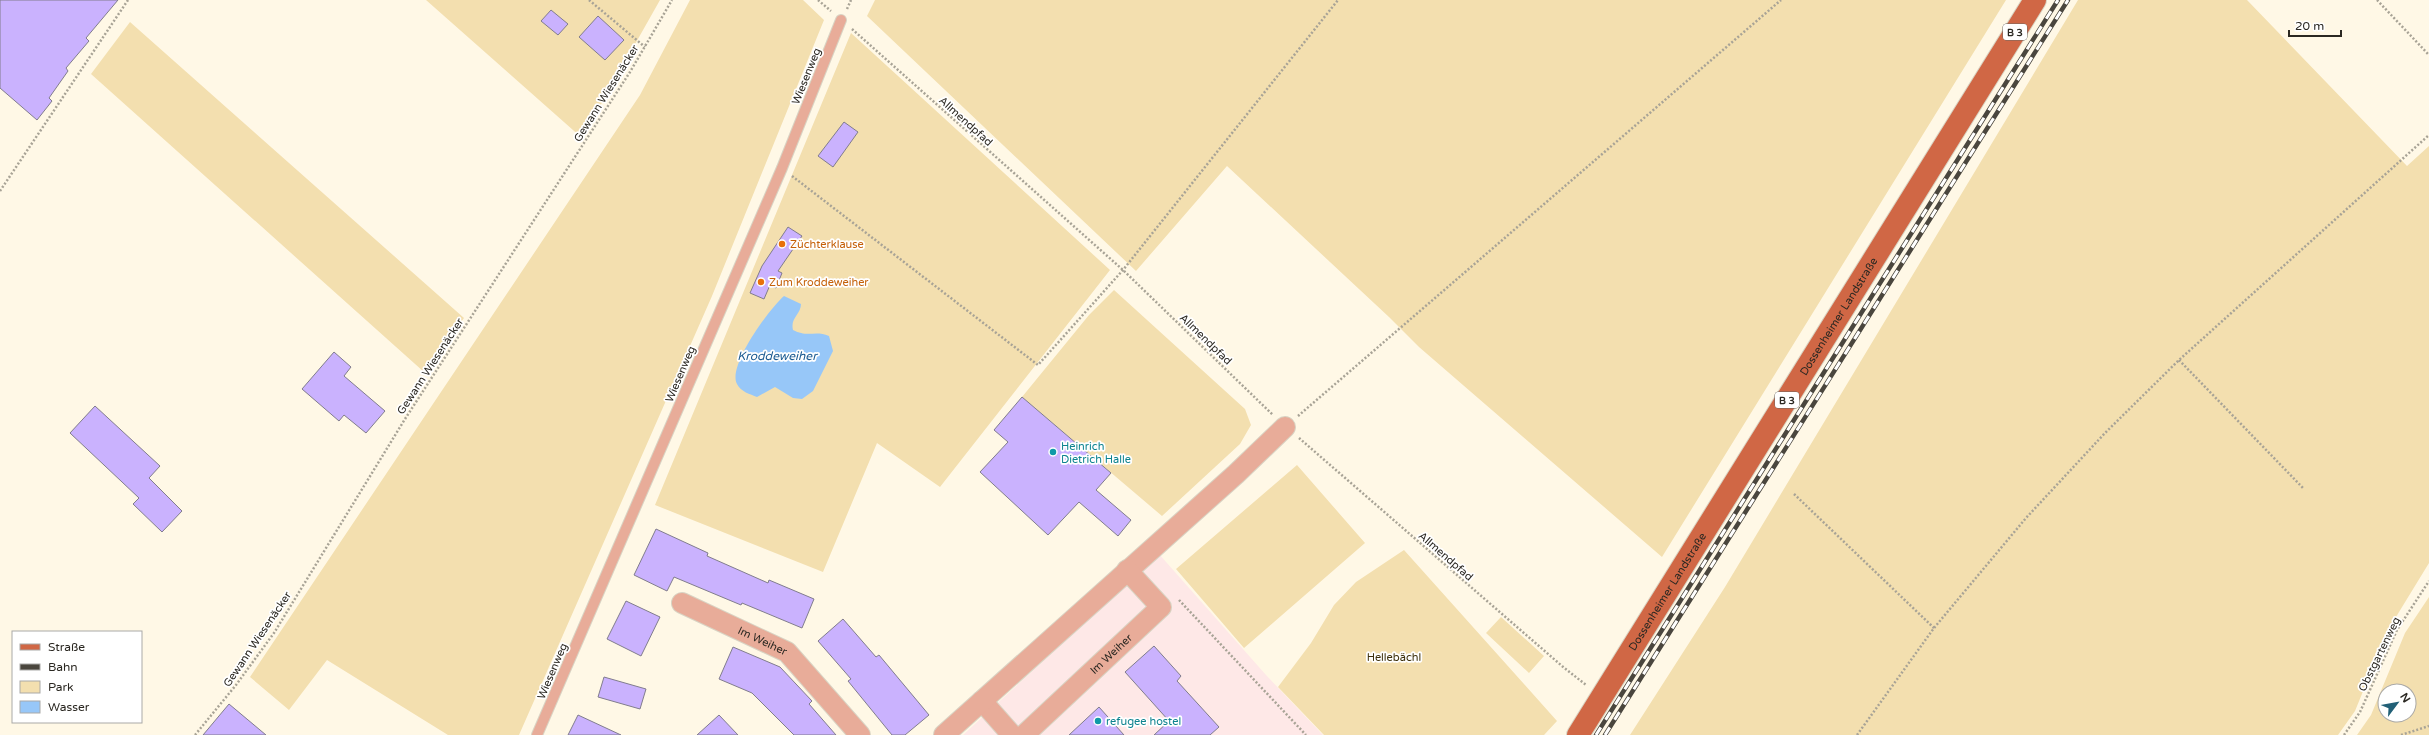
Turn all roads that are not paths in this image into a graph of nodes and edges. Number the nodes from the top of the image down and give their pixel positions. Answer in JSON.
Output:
{"nodes":[{"id":1,"x":2035,"y":0,"type":"edge"},
{"id":2,"x":841,"y":20,"type":"road end"},
{"id":3,"x":1285,"y":427,"type":"road end"},
{"id":4,"x":1127,"y":570,"type":"junction"},
{"id":5,"x":682,"y":603,"type":"dead end"},
{"id":6,"x":982,"y":701,"type":"junction"},
{"id":7,"x":537,"y":735,"type":"edge"},
{"id":8,"x":860,"y":735,"type":"edge"},
{"id":9,"x":944,"y":735,"type":"edge"},
{"id":10,"x":1012,"y":735,"type":"edge"},
{"id":11,"x":1024,"y":735,"type":"edge"},
{"id":12,"x":1578,"y":735,"type":"edge"}],
"edges":[{"from":1,"to":12,"type":"main road","name":"Dossenheimer Landstraße","number":"B 3"},
{"from":2,"to":7,"type":"lane","name":"Wiesenweg"},
{"from":3,"to":4,"type":"street"},
{"from":4,"to":6,"type":"street"},
{"from":4,"to":11,"type":"street","name":"Im Weiher"},
{"from":5,"to":8,"type":"street","name":"Im Weiher"},
{"from":6,"to":9,"type":"street"},
{"from":6,"to":10,"type":"street"}]}
